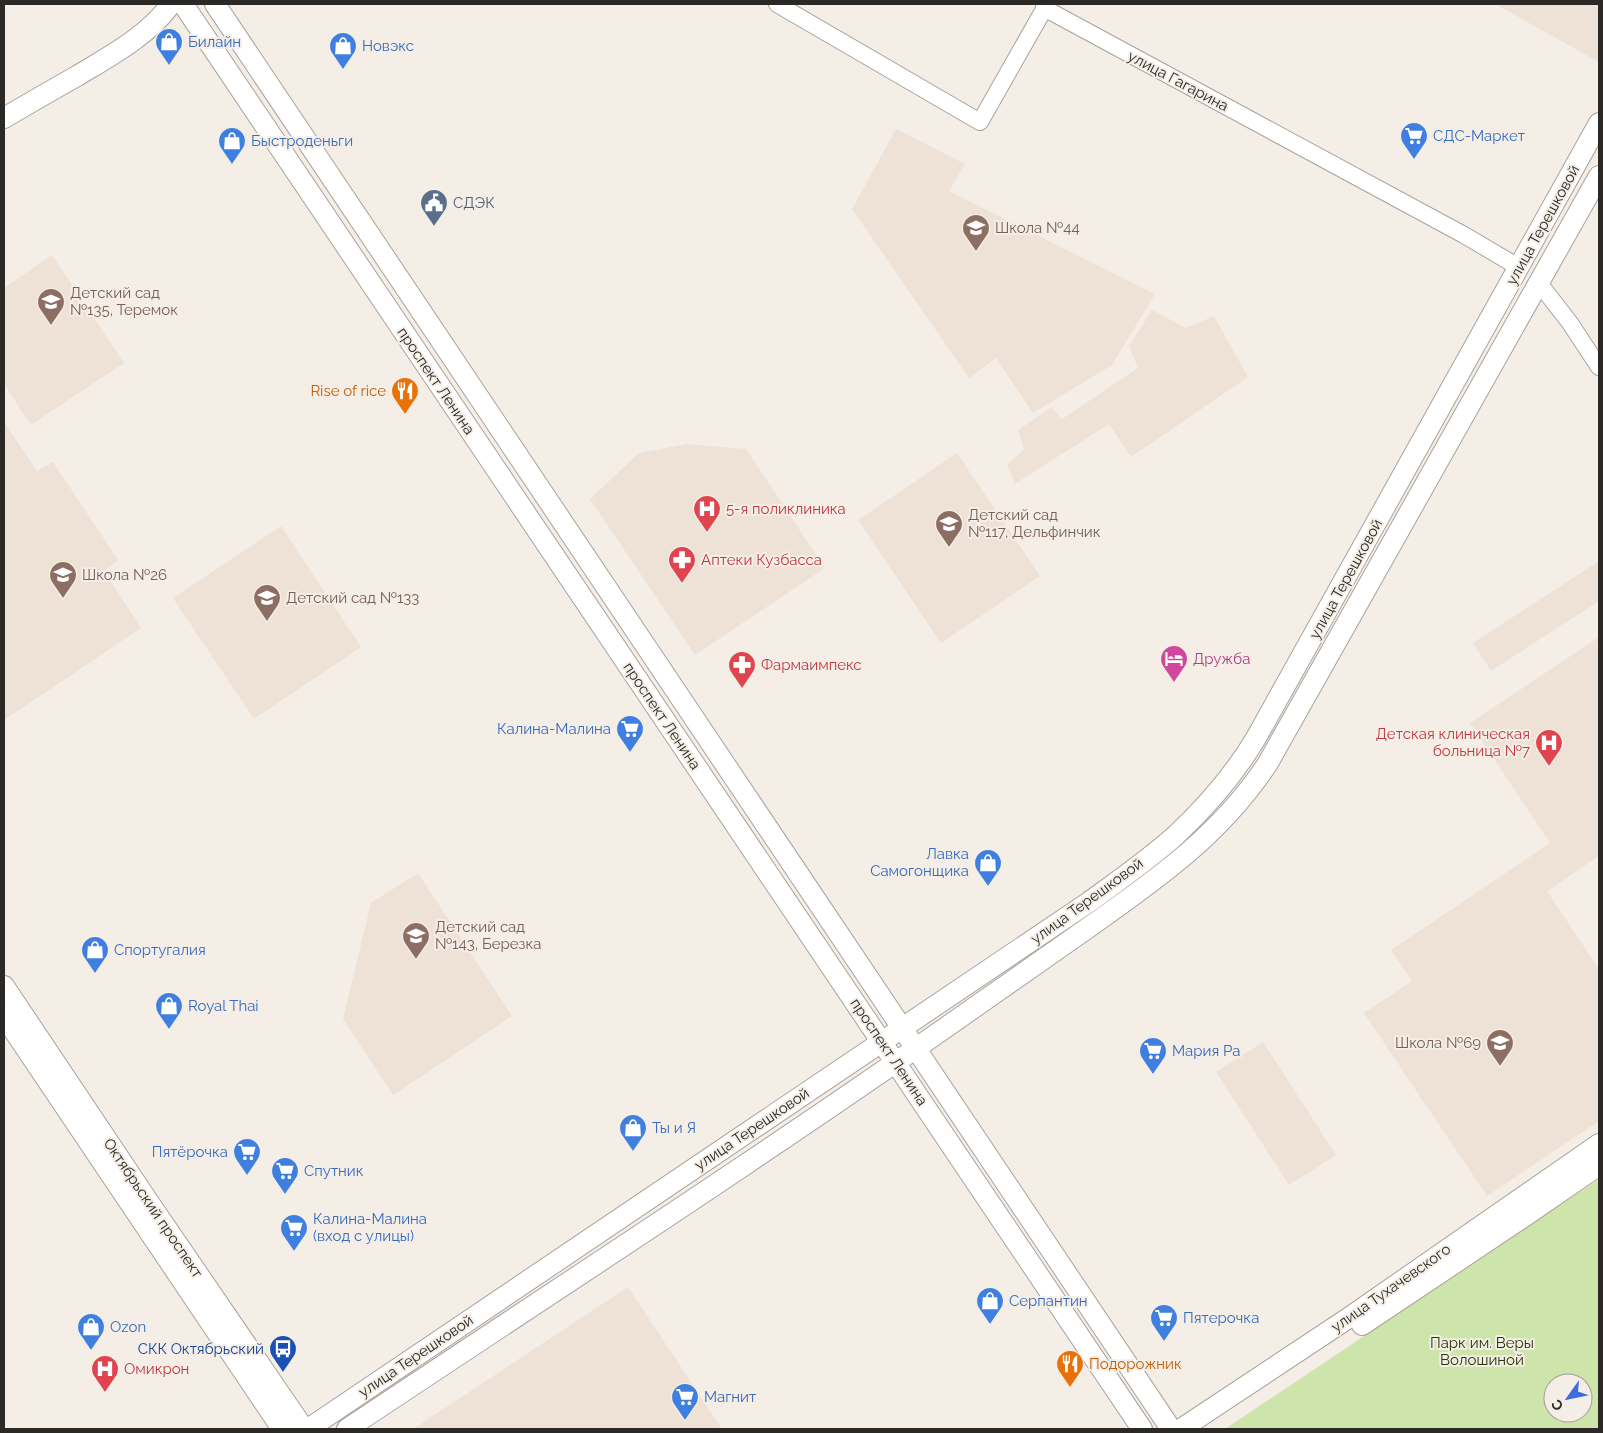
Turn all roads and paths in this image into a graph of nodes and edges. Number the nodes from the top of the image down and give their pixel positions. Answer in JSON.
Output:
{"nodes":[{"id":1,"x":171,"y":4,"type":"edge"},
{"id":2,"x":183,"y":4,"type":"edge"},
{"id":3,"x":215,"y":4,"type":"edge"},
{"id":4,"x":777,"y":4,"type":"edge"},
{"id":5,"x":1045,"y":6,"type":"edge"},
{"id":6,"x":4,"y":118,"type":"edge"},
{"id":7,"x":1599,"y":124,"type":"edge"},
{"id":8,"x":1599,"y":176,"type":"edge"},
{"id":9,"x":1520,"y":268,"type":"junction"},
{"id":10,"x":1539,"y":283,"type":"junction"},
{"id":11,"x":1599,"y":367,"type":"edge"},
{"id":12,"x":630,"y":668,"type":"junction"},
{"id":13,"x":678,"y":693,"type":"junction"},
{"id":14,"x":4,"y":986,"type":"edge"},
{"id":15,"x":4,"y":1016,"type":"edge"},
{"id":16,"x":903,"y":1028,"type":"junction"},
{"id":17,"x":882,"y":1042,"type":"junction"},
{"id":18,"x":916,"y":1048,"type":"junction"},
{"id":19,"x":896,"y":1063,"type":"junction"},
{"id":20,"x":1599,"y":1144,"type":"edge"},
{"id":21,"x":1599,"y":1165,"type":"edge"},
{"id":22,"x":282,"y":1429,"type":"edge"},
{"id":23,"x":304,"y":1429,"type":"edge"},
{"id":24,"x":308,"y":1429,"type":"edge"},
{"id":25,"x":347,"y":1429,"type":"edge"},
{"id":26,"x":1142,"y":1429,"type":"edge"},
{"id":27,"x":1171,"y":1429,"type":"edge"},
{"id":28,"x":1181,"y":1429,"type":"edge"},
{"id":29,"x":1206,"y":1429,"type":"edge"}],
"edges":[{"from":1,"to":6,"type":"main road"},
{"from":2,"to":12,"type":"main road","name":"проспект Ленина"},
{"from":3,"to":13,"type":"main road","name":"проспект Ленина"},
{"from":4,"to":5,"type":"street","name":"улица Гагарина"},
{"from":5,"to":9,"type":"street","name":"улица Гагарина"},
{"from":7,"to":9,"type":"main road","name":"улица Терешковой"},
{"from":8,"to":10,"type":"main road","name":"улица Терешковой"},
{"from":9,"to":10,"type":"main road","name":"улица Гагарина"},
{"from":9,"to":16,"type":"main road","name":"улица Терешковой"},
{"from":10,"to":11,"type":"street","name":"улица Гагарина"},
{"from":10,"to":18,"type":"main road","name":"улица Терешковой"},
{"from":12,"to":13,"type":"main road"},
{"from":12,"to":17,"type":"main road","name":"проспект Ленина"},
{"from":13,"to":16,"type":"main road","name":"проспект Ленина"},
{"from":14,"to":23,"type":"main road","name":"Октябрьский проспект"},
{"from":15,"to":22,"type":"main road","name":"Октябрьский проспект"},
{"from":16,"to":17,"type":"main road","name":"улица Терешковой"},
{"from":16,"to":18,"type":"main road","name":"проспект Ленина"},
{"from":17,"to":19,"type":"main road","name":"проспект Ленина"},
{"from":17,"to":24,"type":"main road","name":"улица Терешковой"},
{"from":18,"to":19,"type":"main road","name":"улица Терешковой"},
{"from":18,"to":27,"type":"main road","name":"проспект Ленина"},
{"from":19,"to":25,"type":"main road","name":"улица Терешковой"},
{"from":19,"to":26,"type":"main road","name":"проспект Ленина"},
{"from":20,"to":28,"type":"main road","name":"улица Тухачевского"},
{"from":21,"to":29,"type":"main road","name":"улица Тухачевского"}]}
